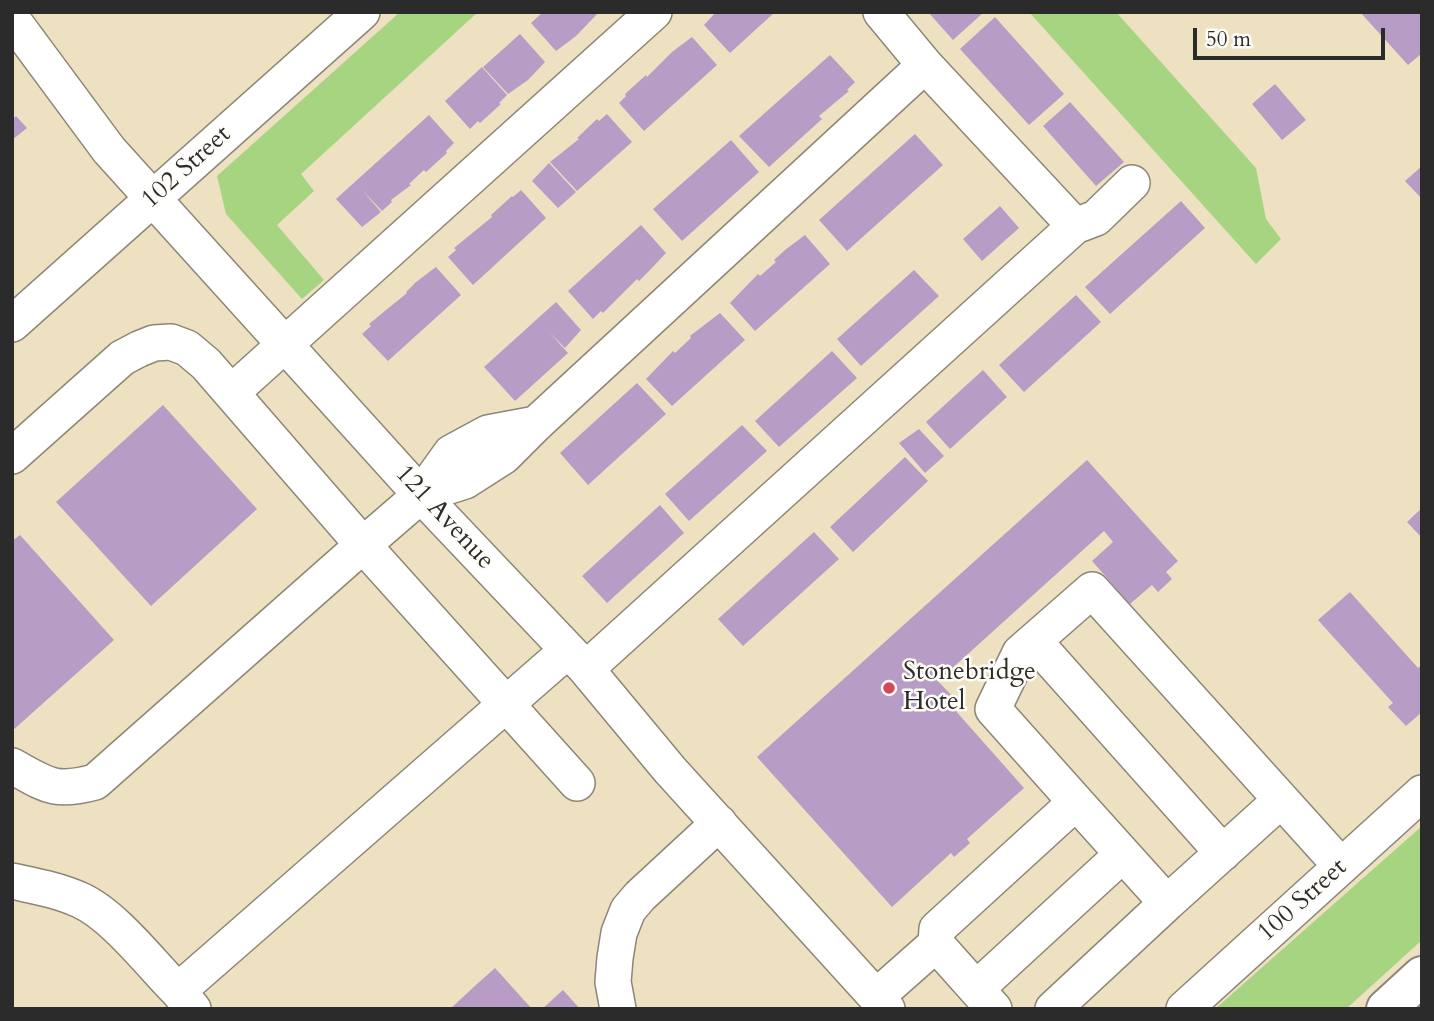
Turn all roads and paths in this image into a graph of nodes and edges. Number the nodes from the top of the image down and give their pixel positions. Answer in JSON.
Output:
{"nodes":[{"id":1,"x":362,"y":12,"type":"edge"},
{"id":2,"x":654,"y":12,"type":"edge"},
{"id":3,"x":881,"y":12,"type":"edge"},
{"id":4,"x":12,"y":19,"type":"edge"},
{"id":5,"x":925,"y":65,"type":"junction"},
{"id":6,"x":1132,"y":183,"type":"dead end"},
{"id":7,"x":152,"y":198,"type":"junction"},
{"id":8,"x":1075,"y":226,"type":"junction"},
{"id":9,"x":12,"y":324,"type":"edge"},
{"id":10,"x":286,"y":345,"type":"junction"},
{"id":11,"x":231,"y":393,"type":"junction"},
{"id":12,"x":12,"y":456,"type":"edge"},
{"id":13,"x":421,"y":495,"type":"junction"},
{"id":14,"x":363,"y":545,"type":"junction"},
{"id":15,"x":1034,"y":641,"type":"junction"},
{"id":16,"x":577,"y":659,"type":"junction"},
{"id":17,"x":506,"y":703,"type":"junction"},
{"id":18,"x":12,"y":766,"type":"edge"},
{"id":19,"x":577,"y":783,"type":"dead end"},
{"id":20,"x":1422,"y":793,"type":"edge"},
{"id":21,"x":1281,"y":800,"type":"junction"},
{"id":22,"x":1076,"y":802,"type":"junction"},
{"id":23,"x":719,"y":823,"type":"junction"},
{"id":24,"x":1223,"y":853,"type":"junction"},
{"id":25,"x":1123,"y":854,"type":"junction"},
{"id":26,"x":1341,"y":866,"type":"junction"},
{"id":27,"x":12,"y":881,"type":"edge"},
{"id":28,"x":1167,"y":903,"type":"junction"},
{"id":29,"x":936,"y":944,"type":"junction"},
{"id":30,"x":1422,"y":976,"type":"edge"},
{"id":31,"x":985,"y":999,"type":"edge"},
{"id":32,"x":186,"y":1000,"type":"edge"},
{"id":33,"x":881,"y":1003,"type":"edge"},
{"id":34,"x":618,"y":1009,"type":"edge"},
{"id":35,"x":1053,"y":1009,"type":"edge"},
{"id":36,"x":1184,"y":1009,"type":"edge"},
{"id":37,"x":1386,"y":1009,"type":"edge"}],
"edges":[{"from":1,"to":7,"type":"street","name":"102 Street"},
{"from":2,"to":10,"type":"street"},
{"from":3,"to":5,"type":"street"},
{"from":4,"to":7,"type":"street","name":"121 Avenue"},
{"from":5,"to":8,"type":"street"},
{"from":5,"to":13,"type":"street"},
{"from":6,"to":8,"type":"street"},
{"from":7,"to":9,"type":"street","name":"102 Street"},
{"from":7,"to":10,"type":"street","name":"121 Avenue"},
{"from":8,"to":16,"type":"street"},
{"from":10,"to":11,"type":"street"},
{"from":10,"to":13,"type":"street","name":"121 Avenue"},
{"from":11,"to":12,"type":"street"},
{"from":11,"to":14,"type":"street"},
{"from":13,"to":14,"type":"street"},
{"from":13,"to":16,"type":"street","name":"121 Avenue"},
{"from":14,"to":17,"type":"street"},
{"from":14,"to":18,"type":"street"},
{"from":15,"to":21,"type":"street"},
{"from":15,"to":22,"type":"street"},
{"from":15,"to":24,"type":"street"},
{"from":16,"to":17,"type":"street"},
{"from":16,"to":23,"type":"street","name":"121 Avenue"},
{"from":17,"to":19,"type":"street"},
{"from":17,"to":32,"type":"street"},
{"from":20,"to":26,"type":"street","name":"100 Street"},
{"from":21,"to":24,"type":"street"},
{"from":21,"to":26,"type":"street"},
{"from":22,"to":25,"type":"street"},
{"from":22,"to":29,"type":"street"},
{"from":23,"to":33,"type":"street","name":"121 Avenue"},
{"from":23,"to":34,"type":"street"},
{"from":24,"to":28,"type":"street"},
{"from":25,"to":28,"type":"street"},
{"from":25,"to":31,"type":"street"},
{"from":26,"to":36,"type":"street","name":"100 Street"},
{"from":27,"to":32,"type":"street"},
{"from":28,"to":35,"type":"street"},
{"from":29,"to":31,"type":"street"},
{"from":29,"to":33,"type":"street"},
{"from":30,"to":37,"type":"main road"}]}
